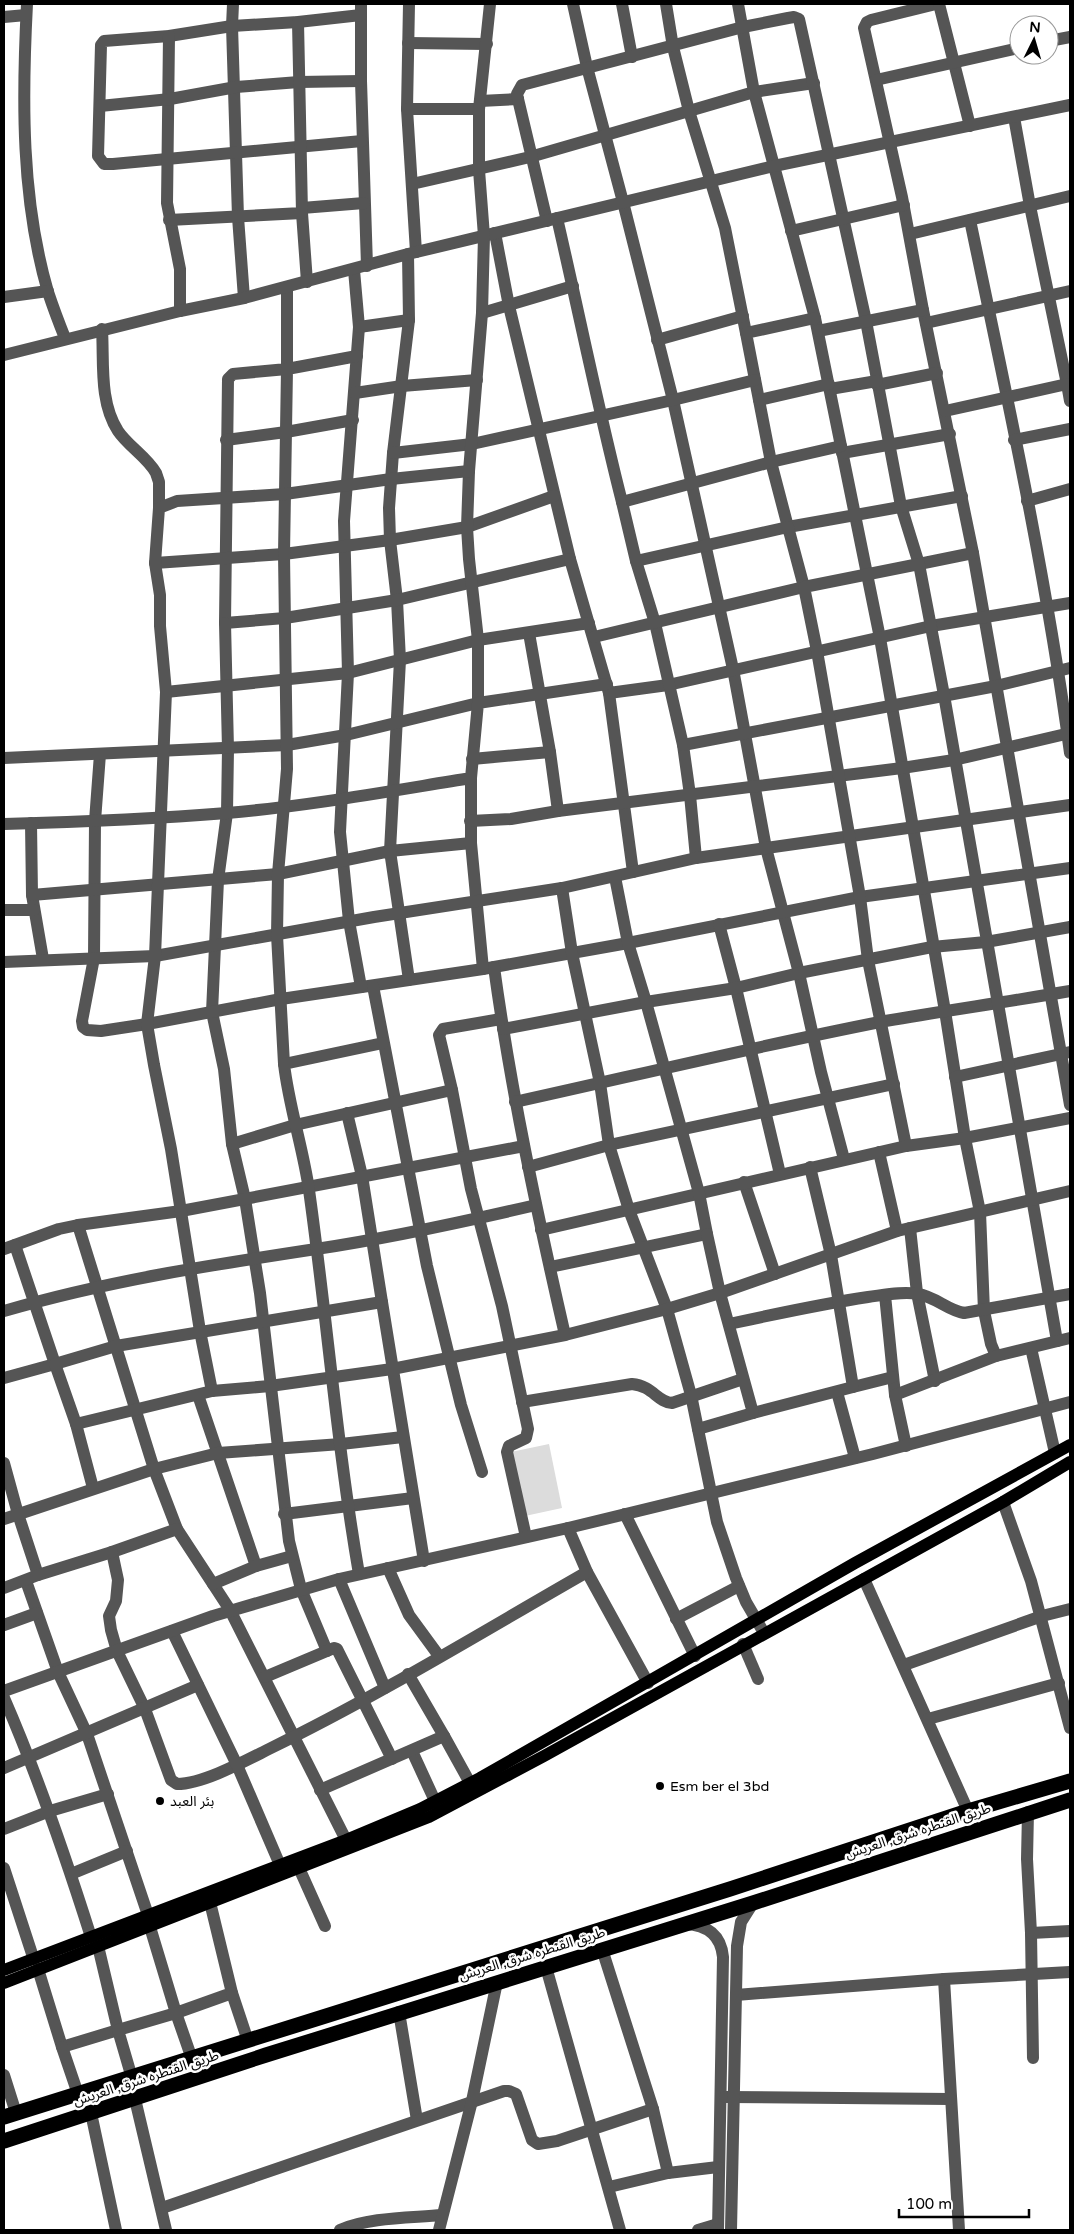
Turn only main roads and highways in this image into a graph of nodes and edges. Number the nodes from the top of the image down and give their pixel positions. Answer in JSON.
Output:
{"nodes":[{"id":1,"x":1070,"y":1445,"type":"edge"},
{"id":2,"x":1070,"y":1462,"type":"edge"},
{"id":3,"x":541,"y":1750,"type":"junction"},
{"id":4,"x":1070,"y":1781,"type":"edge"},
{"id":5,"x":1070,"y":1800,"type":"edge"},
{"id":6,"x":365,"y":1837,"type":"junction"},
{"id":7,"x":209,"y":1898,"type":"junction"},
{"id":8,"x":36,"y":1963,"type":"junction"},
{"id":9,"x":4,"y":1970,"type":"edge"},
{"id":10,"x":4,"y":1983,"type":"edge"},
{"id":11,"x":10,"y":2115,"type":"edge"},
{"id":12,"x":4,"y":2141,"type":"edge"}],
"edges":[{"from":1,"to":3,"type":"main road"},
{"from":2,"to":3,"type":"main road"},
{"from":3,"to":6,"type":"main road"},
{"from":3,"to":6,"type":"main road"},
{"from":4,"to":11,"type":"highway","name":"طريق القنطره شرق, العريش"},
{"from":5,"to":12,"type":"highway","name":"طريق القنطره شرق, العريش"},
{"from":6,"to":7,"type":"main road"},
{"from":6,"to":7,"type":"main road"},
{"from":7,"to":8,"type":"main road"},
{"from":8,"to":9,"type":"main road"},
{"from":8,"to":10,"type":"main road"}]}
